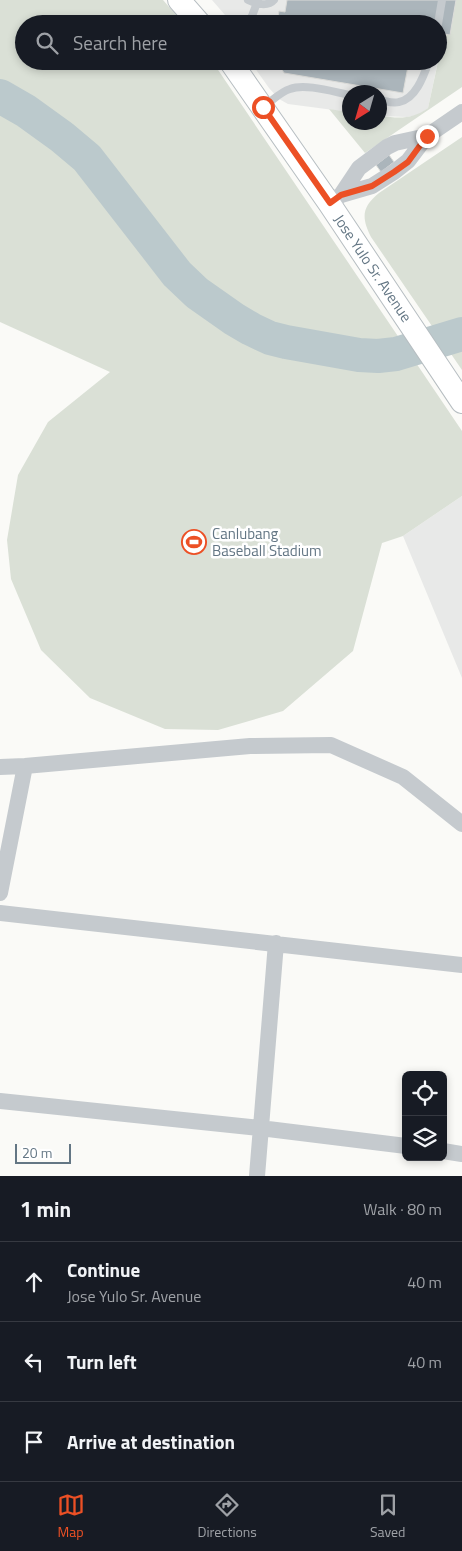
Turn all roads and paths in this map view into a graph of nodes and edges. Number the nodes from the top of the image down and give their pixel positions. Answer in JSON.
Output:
{"nodes":[{"id":1,"x":180,"y":0,"type":"edge"},
{"id":2,"x":248,"y":0,"type":"edge"},
{"id":3,"x":274,"y":0,"type":"edge"},
{"id":4,"x":442,"y":0,"type":"edge"},
{"id":5,"x":258,"y":2,"type":"edge"},
{"id":6,"x":192,"y":15,"type":"edge"},
{"id":7,"x":252,"y":15,"type":"edge"},
{"id":8,"x":440,"y":15,"type":"edge"},
{"id":9,"x":236,"y":70,"type":"edge"},
{"id":10,"x":425,"y":70,"type":"edge"},
{"id":11,"x":342,"y":94,"type":"edge"},
{"id":12,"x":387,"y":101,"type":"edge"},
{"id":13,"x":263,"y":107,"type":"junction"},
{"id":14,"x":462,"y":112,"type":"edge"},
{"id":15,"x":427,"y":136,"type":"junction"},
{"id":16,"x":335,"y":199,"type":"junction"},
{"id":17,"x":459,"y":397,"type":"edge"},
{"id":18,"x":25,"y":766,"type":"junction"},
{"id":19,"x":0,"y":767,"type":"edge"},
{"id":20,"x":462,"y":824,"type":"edge"},
{"id":21,"x":0,"y":893,"type":"edge"},
{"id":22,"x":0,"y":913,"type":"edge"},
{"id":23,"x":276,"y":943,"type":"junction"},
{"id":24,"x":462,"y":965,"type":"edge"},
{"id":25,"x":0,"y":1100,"type":"edge"},
{"id":26,"x":260,"y":1128,"type":"junction"},
{"id":27,"x":402,"y":1146,"type":"edge"},
{"id":28,"x":447,"y":1152,"type":"edge"},
{"id":29,"x":462,"y":1154,"type":"edge"},
{"id":30,"x":257,"y":1176,"type":"edge"}],
"edges":[{"from":1,"to":6,"type":"street"},
{"from":2,"to":5,"type":"lane"},
{"from":3,"to":5,"type":"lane"},
{"from":4,"to":8,"type":"lane"},
{"from":5,"to":7,"type":"lane"},
{"from":9,"to":13,"type":"street","name":"Jose Yulo Sr. Avenue"},
{"from":10,"to":12,"type":"lane"},
{"from":11,"to":13,"type":"lane"},
{"from":13,"to":16,"type":"street","name":"Jose Yulo Sr. Avenue"},
{"from":14,"to":15,"type":"street"},
{"from":15,"to":16,"type":"street"},
{"from":15,"to":16,"type":"street"},
{"from":16,"to":17,"type":"street","name":"Jose Yulo Sr. Avenue"},
{"from":18,"to":19,"type":"street"},
{"from":18,"to":20,"type":"street"},
{"from":18,"to":21,"type":"street"},
{"from":22,"to":23,"type":"street"},
{"from":23,"to":24,"type":"street"},
{"from":23,"to":26,"type":"street"},
{"from":25,"to":26,"type":"street"},
{"from":26,"to":27,"type":"street"},
{"from":26,"to":30,"type":"street"},
{"from":28,"to":29,"type":"street"}]}
